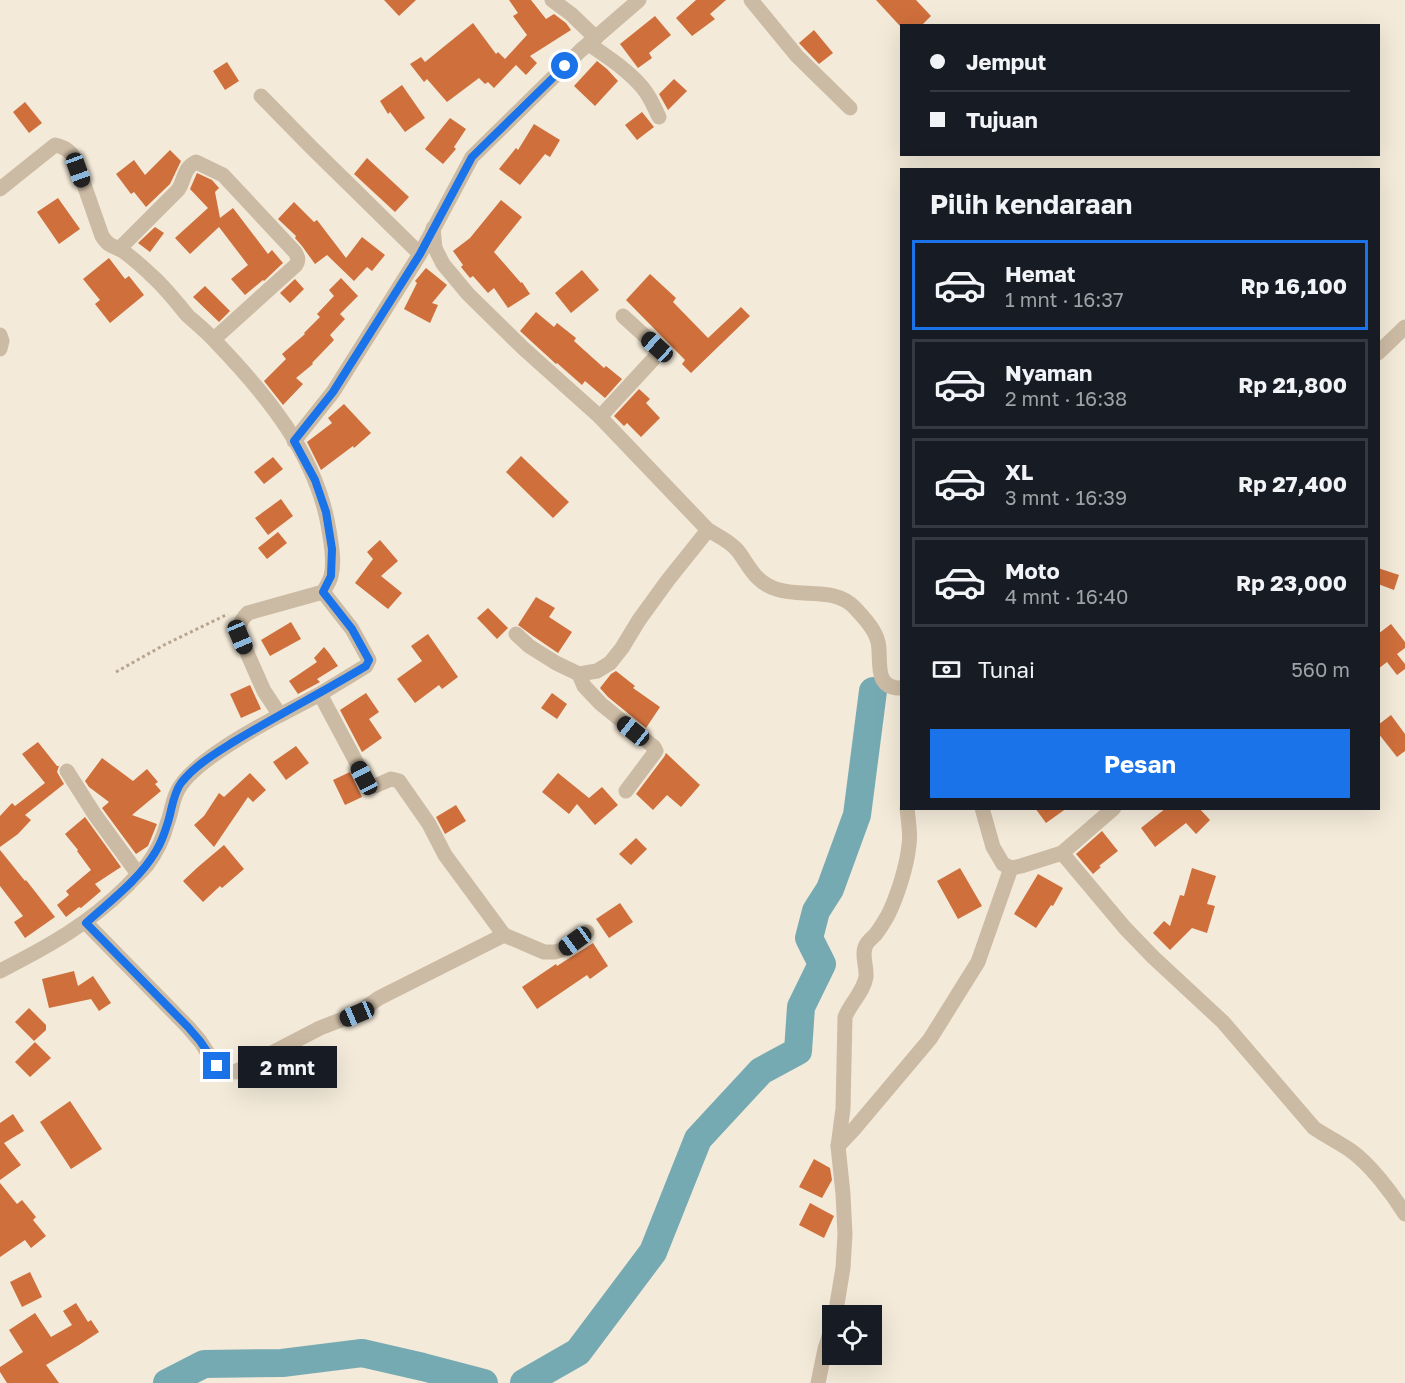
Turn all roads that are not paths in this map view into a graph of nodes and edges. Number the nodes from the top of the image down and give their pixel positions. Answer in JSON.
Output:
{"nodes":[{"id":1,"x":552,"y":0,"type":"edge"},
{"id":2,"x":639,"y":0,"type":"edge"},
{"id":3,"x":751,"y":0,"type":"edge"},
{"id":4,"x":592,"y":41,"type":"junction"},
{"id":5,"x":261,"y":96,"type":"dead end"},
{"id":6,"x":850,"y":108,"type":"dead end"},
{"id":7,"x":659,"y":117,"type":"dead end"},
{"id":8,"x":0,"y":189,"type":"edge"},
{"id":9,"x":433,"y":228,"type":"junction"},
{"id":10,"x":119,"y":249,"type":"junction"},
{"id":11,"x":420,"y":254,"type":"junction"},
{"id":12,"x":623,"y":316,"type":"dead end"},
{"id":13,"x":1405,"y":327,"type":"edge"},
{"id":14,"x":0,"y":335,"type":"edge"},
{"id":15,"x":214,"y":339,"type":"junction"},
{"id":16,"x":0,"y":349,"type":"edge"},
{"id":17,"x":1380,"y":351,"type":"edge"},
{"id":18,"x":600,"y":417,"type":"junction"},
{"id":19,"x":294,"y":441,"type":"junction"},
{"id":20,"x":708,"y":530,"type":"junction"},
{"id":21,"x":323,"y":592,"type":"junction"},
{"id":22,"x":516,"y":634,"type":"dead end"},
{"id":23,"x":579,"y":674,"type":"junction"},
{"id":24,"x":900,"y":688,"type":"edge"},
{"id":25,"x":320,"y":693,"type":"junction"},
{"id":26,"x":280,"y":714,"type":"junction"},
{"id":27,"x":68,"y":771,"type":"dead end"},
{"id":28,"x":626,"y":791,"type":"dead end"},
{"id":29,"x":907,"y":810,"type":"edge"},
{"id":30,"x":983,"y":810,"type":"edge"},
{"id":31,"x":1112,"y":810,"type":"edge"},
{"id":32,"x":1062,"y":853,"type":"junction"},
{"id":33,"x":1011,"y":868,"type":"junction"},
{"id":34,"x":138,"y":874,"type":"junction"},
{"id":35,"x":86,"y":923,"type":"junction"},
{"id":36,"x":587,"y":932,"type":"dead end"},
{"id":37,"x":504,"y":935,"type":"junction"},
{"id":38,"x":0,"y":971,"type":"edge"},
{"id":39,"x":838,"y":1146,"type":"junction"},
{"id":40,"x":1405,"y":1214,"type":"edge"},
{"id":41,"x":837,"y":1305,"type":"edge"},
{"id":42,"x":822,"y":1364,"type":"edge"},
{"id":43,"x":818,"y":1383,"type":"edge"}],
"edges":[{"from":1,"to":4,"type":"street"},
{"from":2,"to":4,"type":"street"},
{"from":3,"to":6,"type":"street"},
{"from":4,"to":7,"type":"street"},
{"from":4,"to":9,"type":"street"},
{"from":5,"to":11,"type":"street"},
{"from":8,"to":10,"type":"street"},
{"from":9,"to":11,"type":"street"},
{"from":9,"to":18,"type":"street"},
{"from":10,"to":15,"type":"street"},
{"from":10,"to":15,"type":"street"},
{"from":11,"to":19,"type":"street"},
{"from":12,"to":18,"type":"street"},
{"from":13,"to":17,"type":"street"},
{"from":14,"to":16,"type":"street"},
{"from":15,"to":19,"type":"street"},
{"from":18,"to":20,"type":"street"},
{"from":19,"to":21,"type":"street"},
{"from":20,"to":23,"type":"street"},
{"from":20,"to":24,"type":"street"},
{"from":21,"to":25,"type":"street"},
{"from":21,"to":26,"type":"street"},
{"from":22,"to":23,"type":"street"},
{"from":23,"to":28,"type":"street"},
{"from":25,"to":26,"type":"street"},
{"from":25,"to":37,"type":"street"},
{"from":26,"to":34,"type":"street"},
{"from":27,"to":34,"type":"street"},
{"from":29,"to":39,"type":"street"},
{"from":30,"to":33,"type":"street"},
{"from":31,"to":32,"type":"street"},
{"from":32,"to":33,"type":"street"},
{"from":32,"to":40,"type":"street"},
{"from":33,"to":39,"type":"street"},
{"from":34,"to":35,"type":"street"},
{"from":35,"to":37,"type":"street"},
{"from":35,"to":38,"type":"street"},
{"from":36,"to":37,"type":"street"},
{"from":39,"to":41,"type":"street"},
{"from":42,"to":43,"type":"street"}]}
